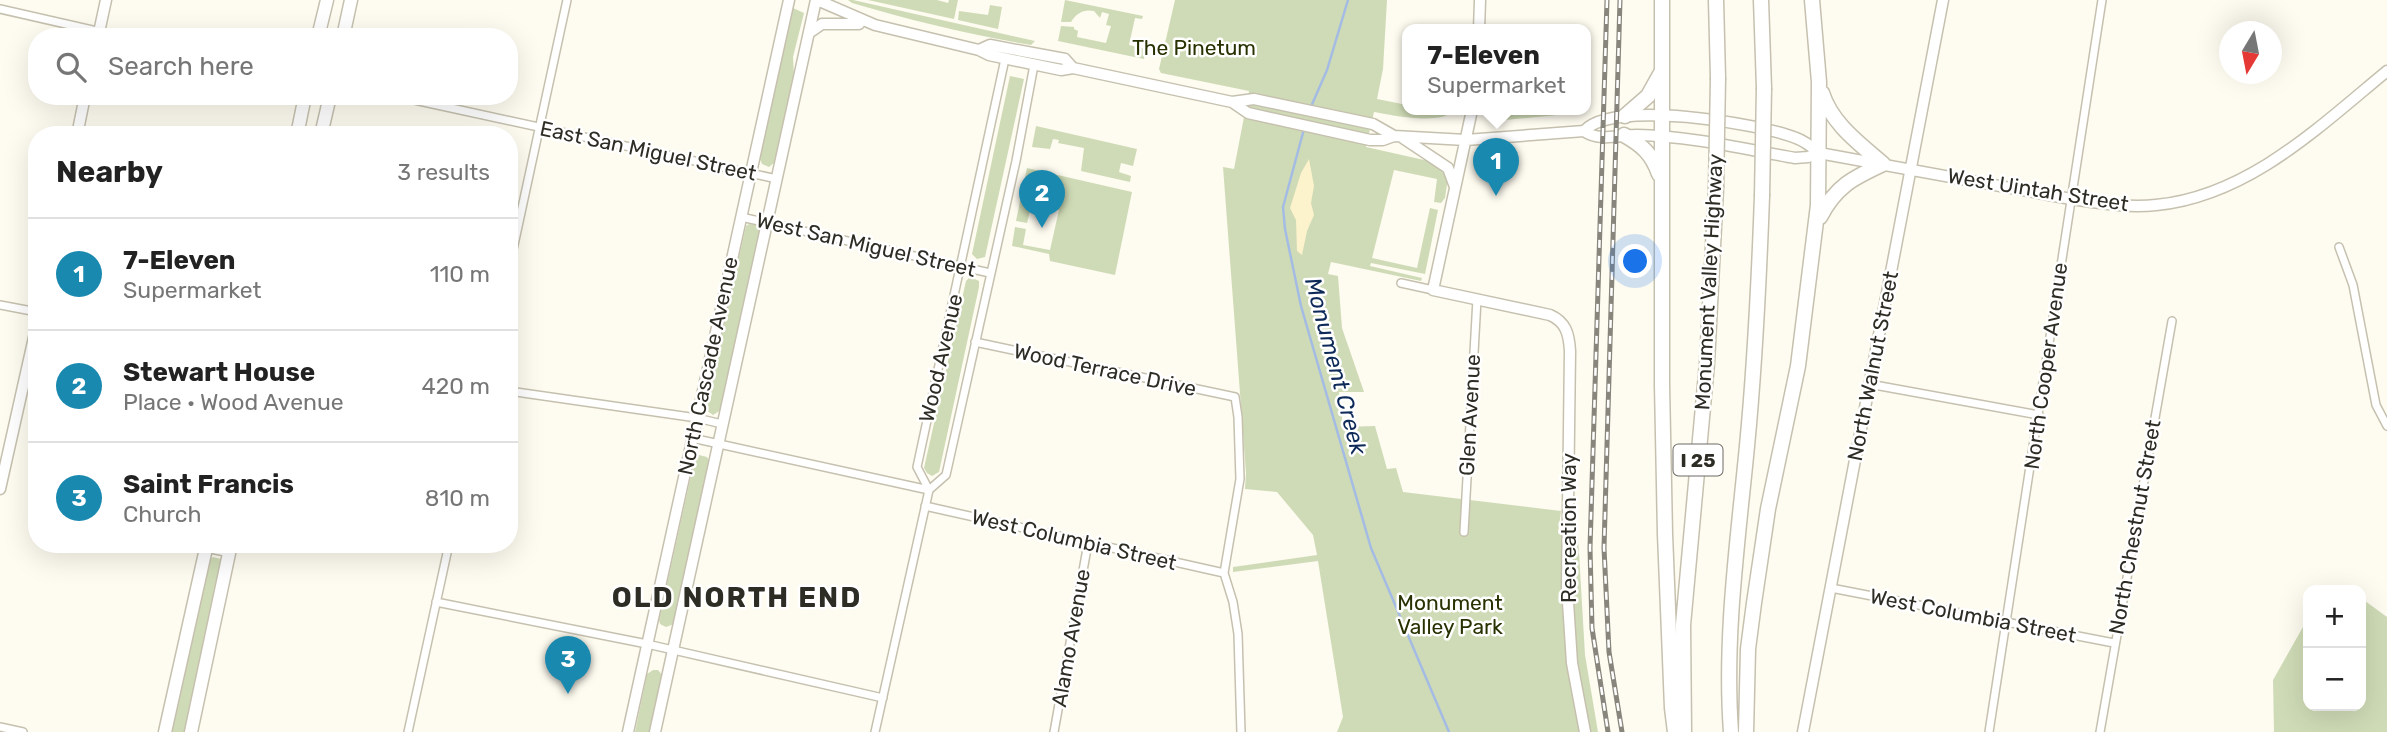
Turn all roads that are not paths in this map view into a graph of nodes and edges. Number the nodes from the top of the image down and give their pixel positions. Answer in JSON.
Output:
{"nodes":[{"id":1,"x":106,"y":0,"type":"edge"},
{"id":2,"x":327,"y":0,"type":"edge"},
{"id":3,"x":351,"y":0,"type":"edge"},
{"id":4,"x":567,"y":0,"type":"edge"},
{"id":5,"x":789,"y":0,"type":"edge"},
{"id":6,"x":816,"y":0,"type":"edge"},
{"id":7,"x":1480,"y":0,"type":"edge"},
{"id":8,"x":1662,"y":0,"type":"edge"},
{"id":9,"x":1716,"y":0,"type":"edge"},
{"id":10,"x":1761,"y":0,"type":"edge"},
{"id":11,"x":1812,"y":0,"type":"edge"},
{"id":12,"x":1943,"y":0,"type":"edge"},
{"id":13,"x":2102,"y":0,"type":"edge"},
{"id":14,"x":0,"y":9,"type":"edge"},
{"id":15,"x":1479,"y":24,"type":"edge"},
{"id":16,"x":875,"y":25,"type":"junction"},
{"id":17,"x":75,"y":28,"type":"edge"},
{"id":18,"x":100,"y":28,"type":"edge"},
{"id":19,"x":320,"y":28,"type":"edge"},
{"id":20,"x":345,"y":28,"type":"edge"},
{"id":21,"x":808,"y":36,"type":"junction"},
{"id":22,"x":979,"y":50,"type":"junction"},
{"id":23,"x":1005,"y":59,"type":"junction"},
{"id":24,"x":1034,"y":65,"type":"junction"},
{"id":25,"x":1073,"y":68,"type":"junction"},
{"id":26,"x":1662,"y":70,"type":"junction"},
{"id":27,"x":2387,"y":71,"type":"edge"},
{"id":28,"x":1819,"y":82,"type":"junction"},
{"id":29,"x":1232,"y":102,"type":"junction"},
{"id":30,"x":83,"y":105,"type":"edge"},
{"id":31,"x":303,"y":105,"type":"edge"},
{"id":32,"x":328,"y":105,"type":"edge"},
{"id":33,"x":436,"y":105,"type":"edge"},
{"id":34,"x":1471,"y":115,"type":"edge"},
{"id":35,"x":1663,"y":115,"type":"junction"},
{"id":36,"x":1625,"y":116,"type":"junction"},
{"id":37,"x":79,"y":126,"type":"edge"},
{"id":38,"x":299,"y":126,"type":"edge"},
{"id":39,"x":323,"y":126,"type":"edge"},
{"id":40,"x":540,"y":128,"type":"junction"},
{"id":41,"x":1584,"y":131,"type":"junction"},
{"id":42,"x":1624,"y":135,"type":"junction"},
{"id":43,"x":1397,"y":136,"type":"junction"},
{"id":44,"x":1663,"y":137,"type":"junction"},
{"id":45,"x":1466,"y":140,"type":"junction"},
{"id":46,"x":1818,"y":153,"type":"junction"},
{"id":47,"x":1882,"y":164,"type":"junction"},
{"id":48,"x":1910,"y":169,"type":"junction"},
{"id":49,"x":751,"y":173,"type":"junction"},
{"id":50,"x":777,"y":179,"type":"junction"},
{"id":51,"x":1662,"y":182,"type":"junction"},
{"id":52,"x":1455,"y":188,"type":"junction"},
{"id":53,"x":2071,"y":199,"type":"junction"},
{"id":54,"x":741,"y":217,"type":"junction"},
{"id":55,"x":768,"y":223,"type":"junction"},
{"id":56,"x":1816,"y":224,"type":"junction"},
{"id":57,"x":518,"y":227,"type":"edge"},
{"id":58,"x":2339,"y":247,"type":"dead end"},
{"id":59,"x":961,"y":268,"type":"junction"},
{"id":60,"x":990,"y":273,"type":"junction"},
{"id":61,"x":1401,"y":282,"type":"dead end"},
{"id":62,"x":1433,"y":289,"type":"junction"},
{"id":63,"x":1477,"y":299,"type":"junction"},
{"id":64,"x":0,"y":305,"type":"edge"},
{"id":65,"x":28,"y":310,"type":"edge"},
{"id":66,"x":2172,"y":321,"type":"dead end"},
{"id":67,"x":975,"y":342,"type":"junction"},
{"id":68,"x":28,"y":364,"type":"edge"},
{"id":69,"x":1869,"y":384,"type":"junction"},
{"id":70,"x":518,"y":392,"type":"edge"},
{"id":71,"x":2039,"y":415,"type":"junction"},
{"id":72,"x":697,"y":418,"type":"junction"},
{"id":73,"x":722,"y":424,"type":"junction"},
{"id":74,"x":2387,"y":426,"type":"edge"},
{"id":75,"x":692,"y":438,"type":"junction"},
{"id":76,"x":719,"y":443,"type":"junction"},
{"id":77,"x":0,"y":489,"type":"edge"},
{"id":78,"x":929,"y":490,"type":"junction"},
{"id":79,"x":925,"y":506,"type":"junction"},
{"id":80,"x":1464,"y":532,"type":"dead end"},
{"id":81,"x":1088,"y":543,"type":"junction"},
{"id":82,"x":204,"y":553,"type":"edge"},
{"id":83,"x":229,"y":553,"type":"edge"},
{"id":84,"x":447,"y":553,"type":"edge"},
{"id":85,"x":1224,"y":573,"type":"junction"},
{"id":86,"x":1831,"y":588,"type":"junction"},
{"id":87,"x":436,"y":602,"type":"junction"},
{"id":88,"x":2007,"y":622,"type":"junction"},
{"id":89,"x":2115,"y":643,"type":"junction"},
{"id":90,"x":647,"y":644,"type":"junction"},
{"id":91,"x":673,"y":651,"type":"junction"},
{"id":92,"x":883,"y":698,"type":"junction"},
{"id":93,"x":0,"y":727,"type":"edge"},
{"id":94,"x":23,"y":732,"type":"edge"},
{"id":95,"x":165,"y":732,"type":"edge"},
{"id":96,"x":191,"y":732,"type":"edge"},
{"id":97,"x":408,"y":732,"type":"edge"},
{"id":98,"x":628,"y":732,"type":"edge"},
{"id":99,"x":655,"y":732,"type":"edge"},
{"id":100,"x":875,"y":732,"type":"edge"},
{"id":101,"x":1054,"y":732,"type":"edge"},
{"id":102,"x":1241,"y":732,"type":"edge"},
{"id":103,"x":1584,"y":732,"type":"edge"},
{"id":104,"x":1675,"y":732,"type":"edge"},
{"id":105,"x":1684,"y":732,"type":"edge"},
{"id":106,"x":1731,"y":732,"type":"edge"},
{"id":107,"x":1746,"y":732,"type":"edge"},
{"id":108,"x":1803,"y":732,"type":"edge"},
{"id":109,"x":1989,"y":732,"type":"edge"},
{"id":110,"x":2100,"y":732,"type":"edge"}],
"edges":[{"from":1,"to":18,"type":"main road"},
{"from":2,"to":19,"type":"main road"},
{"from":3,"to":20,"type":"main road"},
{"from":4,"to":40,"type":"street"},
{"from":5,"to":49,"type":"main road","name":"North Cascade Avenue"},
{"from":6,"to":16,"type":"main road","name":"West Uintah Street"},
{"from":6,"to":21,"type":"main road","name":"North Cascade Avenue"},
{"from":7,"to":15,"type":"main road"},
{"from":8,"to":26,"type":"highway"},
{"from":9,"to":105,"type":"highway","name":"Monument Valley Highway","number":"I 25","bridge":true},
{"from":10,"to":106,"type":"highway","number":"I 25","bridge":true},
{"from":11,"to":28,"type":"highway"},
{"from":12,"to":48,"type":"main road","name":"North Walnut Street"},
{"from":13,"to":53,"type":"street","name":"North Cooper Avenue"},
{"from":14,"to":17,"type":"street"},
{"from":16,"to":21,"type":"main road"},
{"from":16,"to":22,"type":"main road","name":"West Uintah Street"},
{"from":21,"to":50,"type":"main road","name":"North Cascade Avenue"},
{"from":22,"to":23,"type":"main road","name":"West Uintah Street"},
{"from":22,"to":25,"type":"main road","name":"West Uintah Street"},
{"from":23,"to":24,"type":"main road","name":"West Uintah Street"},
{"from":23,"to":59,"type":"street","name":"Wood Avenue"},
{"from":24,"to":25,"type":"main road","name":"West Uintah Street"},
{"from":24,"to":60,"type":"street","name":"Wood Avenue"},
{"from":25,"to":29,"type":"main road","name":"West Uintah Street"},
{"from":26,"to":35,"type":"highway"},
{"from":26,"to":36,"type":"highway"},
{"from":27,"to":53,"type":"main road","name":"West Uintah Street"},
{"from":28,"to":46,"type":"highway"},
{"from":28,"to":47,"type":"highway"},
{"from":29,"to":43,"type":"main road","name":"West Uintah Street"},
{"from":29,"to":43,"type":"main road","name":"West Uintah Street"},
{"from":30,"to":37,"type":"main road"},
{"from":31,"to":38,"type":"main road"},
{"from":32,"to":39,"type":"main road"},
{"from":33,"to":40,"type":"street","name":"East San Miguel Street"},
{"from":34,"to":45,"type":"main road"},
{"from":35,"to":36,"type":"main road","name":"West Uintah Street"},
{"from":35,"to":44,"type":"highway"},
{"from":35,"to":46,"type":"main road","name":"West Uintah Street"},
{"from":36,"to":41,"type":"main road","name":"West Uintah Street"},
{"from":40,"to":49,"type":"street","name":"East San Miguel Street"},
{"from":40,"to":57,"type":"street"},
{"from":41,"to":42,"type":"main road","name":"West Uintah Street"},
{"from":41,"to":45,"type":"main road","name":"West Uintah Street"},
{"from":42,"to":44,"type":"main road","name":"West Uintah Street"},
{"from":42,"to":51,"type":"highway"},
{"from":43,"to":45,"type":"main road","name":"West Uintah Street"},
{"from":43,"to":52,"type":"main road"},
{"from":44,"to":46,"type":"main road","name":"West Uintah Street"},
{"from":44,"to":51,"type":"highway"},
{"from":45,"to":52,"type":"main road"},
{"from":46,"to":47,"type":"main road","name":"West Uintah Street"},
{"from":46,"to":56,"type":"highway"},
{"from":47,"to":48,"type":"main road","name":"West Uintah Street"},
{"from":47,"to":56,"type":"highway"},
{"from":48,"to":53,"type":"main road","name":"West Uintah Street"},
{"from":48,"to":69,"type":"main road","name":"North Walnut Street"},
{"from":49,"to":50,"type":"street","name":"East San Miguel Street"},
{"from":49,"to":54,"type":"main road","name":"North Cascade Avenue"},
{"from":50,"to":55,"type":"main road","name":"North Cascade Avenue"},
{"from":51,"to":104,"type":"highway"},
{"from":52,"to":62,"type":"main road"},
{"from":53,"to":71,"type":"street","name":"North Cooper Avenue"},
{"from":54,"to":55,"type":"street","name":"West San Miguel Street"},
{"from":54,"to":72,"type":"main road","name":"North Cascade Avenue"},
{"from":55,"to":59,"type":"street","name":"West San Miguel Street"},
{"from":55,"to":73,"type":"main road","name":"North Cascade Avenue"},
{"from":56,"to":107,"type":"highway"},
{"from":58,"to":74,"type":"street"},
{"from":59,"to":60,"type":"street","name":"West San Miguel Street"},
{"from":59,"to":78,"type":"street","name":"Wood Avenue"},
{"from":60,"to":67,"type":"street","name":"Wood Avenue"},
{"from":61,"to":62,"type":"street"},
{"from":62,"to":63,"type":"main road"},
{"from":63,"to":80,"type":"street","name":"Glen Avenue"},
{"from":63,"to":103,"type":"main road","name":"Recreation Way"},
{"from":64,"to":65,"type":"street"},
{"from":66,"to":89,"type":"street","name":"North Chestnut Street"},
{"from":67,"to":78,"type":"street","name":"Wood Avenue"},
{"from":67,"to":85,"type":"street","name":"Wood Terrace Drive"},
{"from":68,"to":77,"type":"main road"},
{"from":69,"to":71,"type":"street"},
{"from":69,"to":86,"type":"main road","name":"North Walnut Street"},
{"from":70,"to":72,"type":"street"},
{"from":71,"to":88,"type":"street","name":"North Cooper Avenue"},
{"from":72,"to":73,"type":"street"},
{"from":72,"to":75,"type":"main road","name":"North Cascade Avenue"},
{"from":73,"to":76,"type":"main road","name":"North Cascade Avenue"},
{"from":75,"to":76,"type":"street"},
{"from":75,"to":90,"type":"main road","name":"North Cascade Avenue"},
{"from":76,"to":78,"type":"street"},
{"from":76,"to":91,"type":"main road","name":"North Cascade Avenue"},
{"from":78,"to":79,"type":"street","name":"Wood Avenue"},
{"from":79,"to":81,"type":"street","name":"West Columbia Street"},
{"from":79,"to":92,"type":"street","name":"Wood Avenue"},
{"from":81,"to":85,"type":"street","name":"West Columbia Street"},
{"from":81,"to":101,"type":"street","name":"Alamo Avenue"},
{"from":82,"to":95,"type":"main road"},
{"from":83,"to":96,"type":"main road"},
{"from":84,"to":87,"type":"street"},
{"from":85,"to":102,"type":"street"},
{"from":86,"to":88,"type":"street","name":"West Columbia Street"},
{"from":86,"to":108,"type":"main road","name":"North Walnut Street"},
{"from":87,"to":90,"type":"street"},
{"from":87,"to":97,"type":"street"},
{"from":88,"to":89,"type":"street","name":"West Columbia Street"},
{"from":88,"to":109,"type":"street","name":"North Cooper Avenue"},
{"from":89,"to":110,"type":"street","name":"North Chestnut Street"},
{"from":90,"to":91,"type":"street"},
{"from":90,"to":98,"type":"main road","name":"North Cascade Avenue"},
{"from":91,"to":92,"type":"street"},
{"from":91,"to":99,"type":"main road","name":"North Cascade Avenue"},
{"from":92,"to":100,"type":"street","name":"Wood Avenue"},
{"from":93,"to":94,"type":"street"}]}
